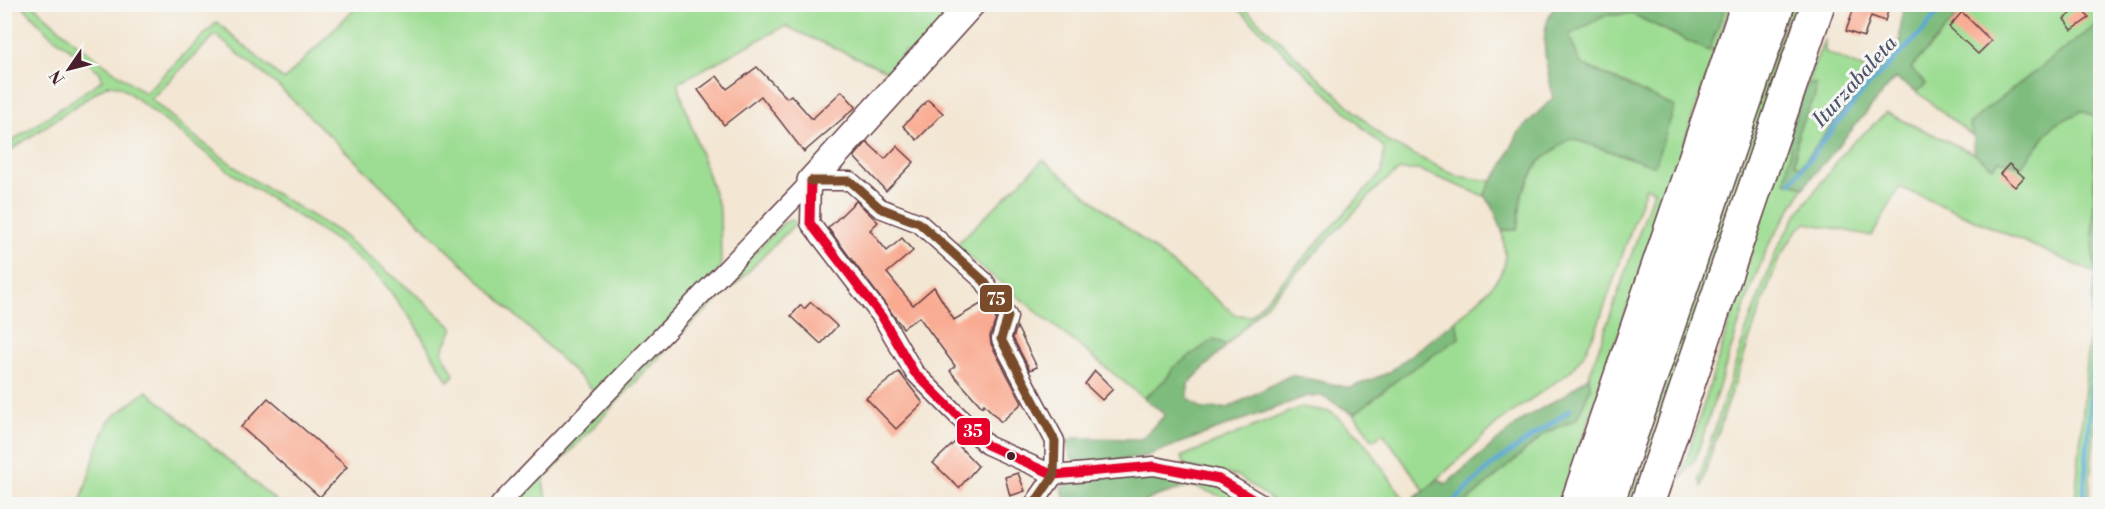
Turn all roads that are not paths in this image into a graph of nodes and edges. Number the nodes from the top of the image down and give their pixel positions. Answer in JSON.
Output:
{"nodes":[{"id":1,"x":970,"y":4,"type":"edge"},
{"id":2,"x":1748,"y":4,"type":"edge"},
{"id":3,"x":1778,"y":4,"type":"edge"},
{"id":4,"x":1818,"y":4,"type":"edge"},
{"id":5,"x":811,"y":181,"type":"junction"},
{"id":6,"x":1054,"y":475,"type":"junction"},
{"id":7,"x":500,"y":504,"type":"edge"},
{"id":8,"x":1034,"y":504,"type":"edge"},
{"id":9,"x":1262,"y":504,"type":"edge"},
{"id":10,"x":1577,"y":504,"type":"edge"},
{"id":11,"x":1607,"y":504,"type":"edge"},
{"id":12,"x":1647,"y":504,"type":"edge"}],
"edges":[{"from":1,"to":5,"type":"street"},
{"from":2,"to":10,"type":"highway"},
{"from":3,"to":11,"type":"highway"},
{"from":4,"to":12,"type":"highway"},
{"from":5,"to":6,"type":"street"},
{"from":5,"to":6,"type":"street"},
{"from":5,"to":7,"type":"street"},
{"from":6,"to":8,"type":"street"},
{"from":6,"to":9,"type":"street"}]}
